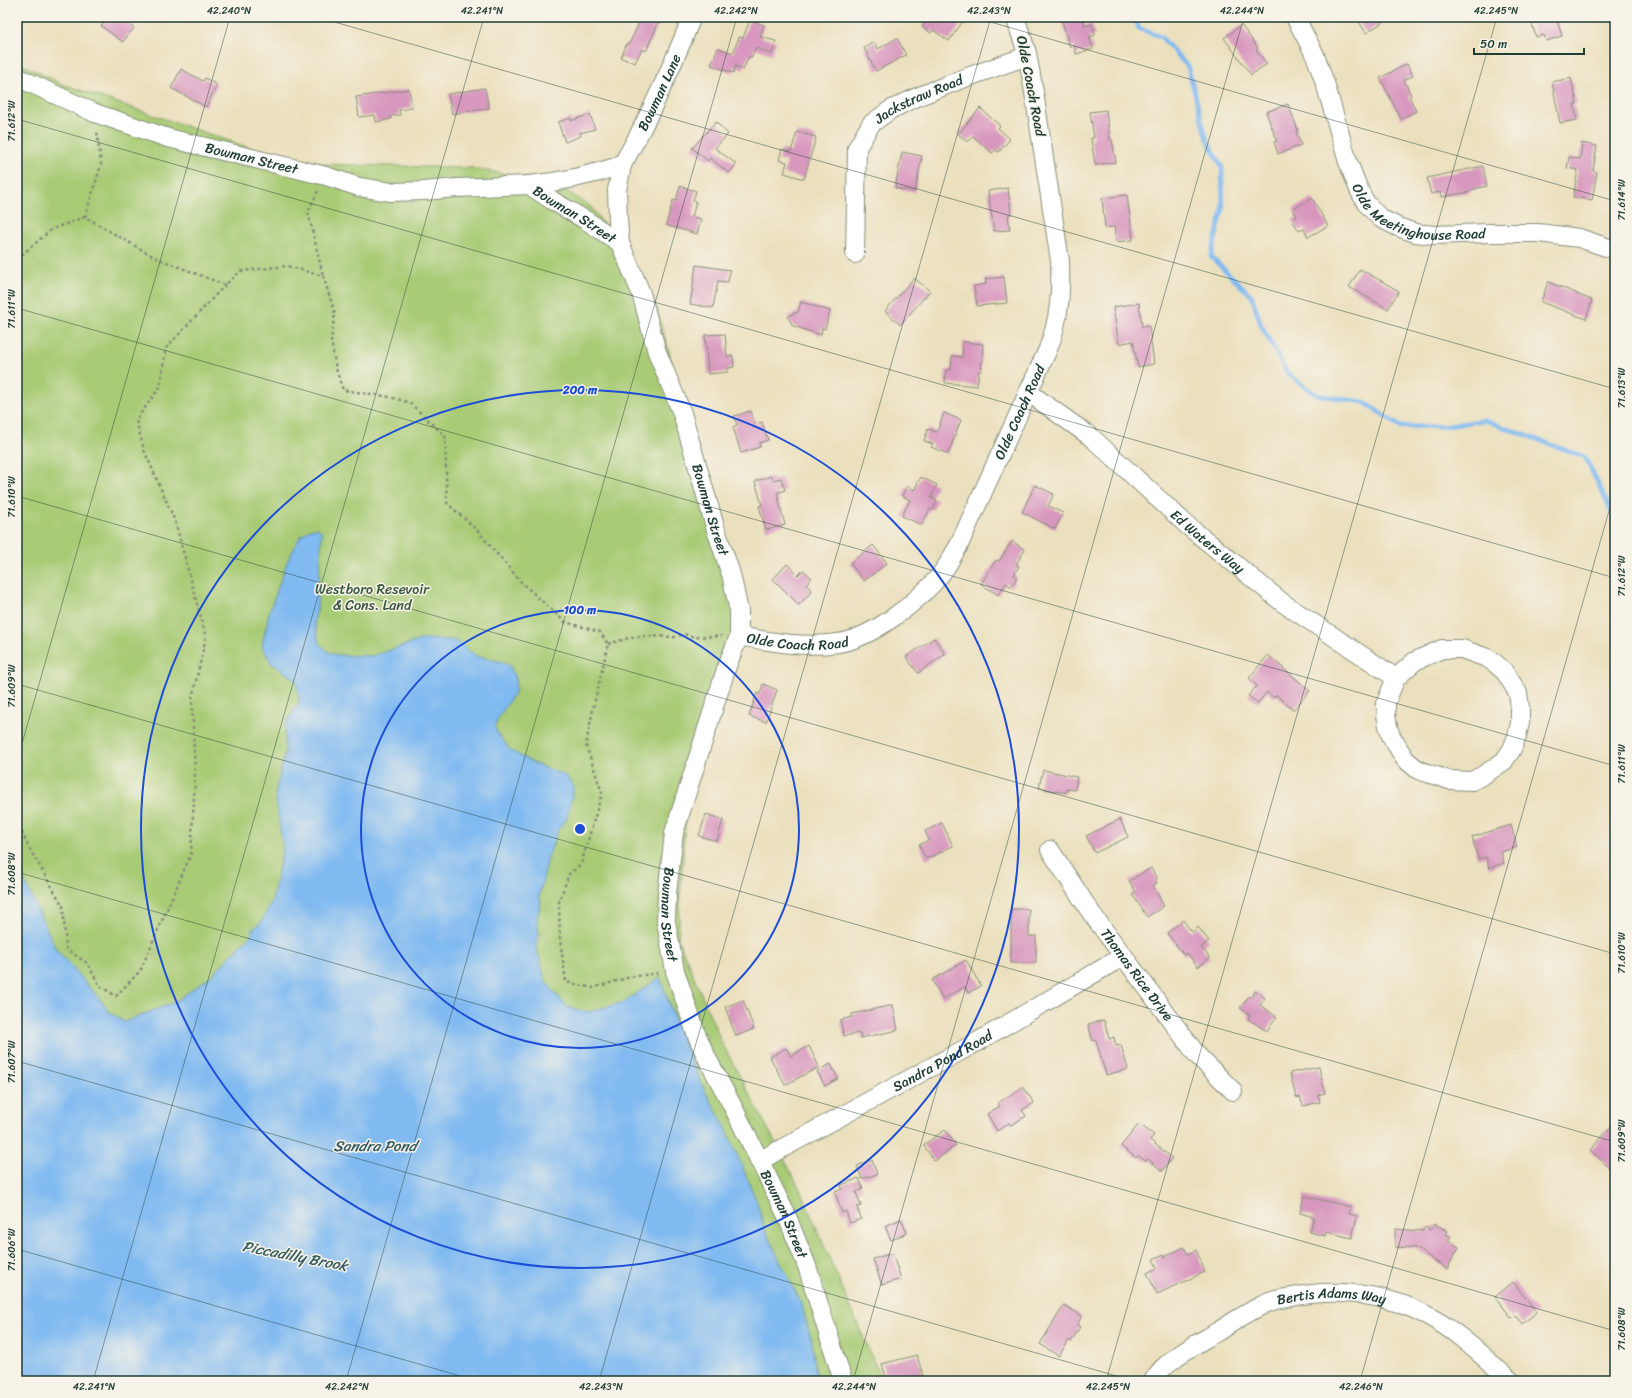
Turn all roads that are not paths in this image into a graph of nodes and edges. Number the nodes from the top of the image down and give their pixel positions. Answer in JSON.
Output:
{"nodes":[{"id":1,"x":692,"y":17,"type":"edge"},
{"id":2,"x":1016,"y":17,"type":"edge"},
{"id":3,"x":1295,"y":17,"type":"edge"},
{"id":4,"x":1027,"y":56,"type":"junction"},
{"id":5,"x":17,"y":77,"type":"edge"},
{"id":6,"x":622,"y":165,"type":"junction"},
{"id":7,"x":529,"y":184,"type":"junction"},
{"id":8,"x":620,"y":243,"type":"junction"},
{"id":9,"x":1615,"y":250,"type":"edge"},
{"id":10,"x":855,"y":254,"type":"dead end"},
{"id":11,"x":1028,"y":392,"type":"junction"},
{"id":12,"x":739,"y":636,"type":"junction"},
{"id":13,"x":1396,"y":678,"type":"junction"},
{"id":14,"x":1050,"y":850,"type":"dead end"},
{"id":15,"x":1124,"y":956,"type":"junction"},
{"id":16,"x":1233,"y":1091,"type":"dead end"},
{"id":17,"x":759,"y":1161,"type":"junction"},
{"id":18,"x":843,"y":1381,"type":"edge"},
{"id":19,"x":1153,"y":1381,"type":"edge"},
{"id":20,"x":1510,"y":1381,"type":"edge"}],
"edges":[{"from":1,"to":6,"type":"street","name":"Bowman Lane"},
{"from":2,"to":4,"type":"street","name":"Olde Coach Road"},
{"from":3,"to":9,"type":"street","name":"Olde Meetinghouse Road"},
{"from":4,"to":10,"type":"street","name":"Jackstraw Road"},
{"from":4,"to":11,"type":"street","name":"Olde Coach Road"},
{"from":5,"to":7,"type":"street","name":"Bowman Street"},
{"from":6,"to":7,"type":"street"},
{"from":6,"to":8,"type":"street","name":"Bowman Lane"},
{"from":7,"to":8,"type":"street","name":"Bowman Street"},
{"from":8,"to":12,"type":"street","name":"Bowman Street"},
{"from":11,"to":12,"type":"street","name":"Olde Coach Road"},
{"from":11,"to":13,"type":"street","name":"Ed Waters Way"},
{"from":12,"to":17,"type":"street","name":"Bowman Street"},
{"from":13,"to":13,"type":"street"},
{"from":14,"to":15,"type":"street","name":"Thomas Rice Drive"},
{"from":15,"to":16,"type":"street","name":"Thomas Rice Drive"},
{"from":15,"to":17,"type":"street","name":"Sandra Pond Road"},
{"from":17,"to":18,"type":"street","name":"Bowman Street"},
{"from":19,"to":20,"type":"street","name":"Bertis Adams Way"}]}
